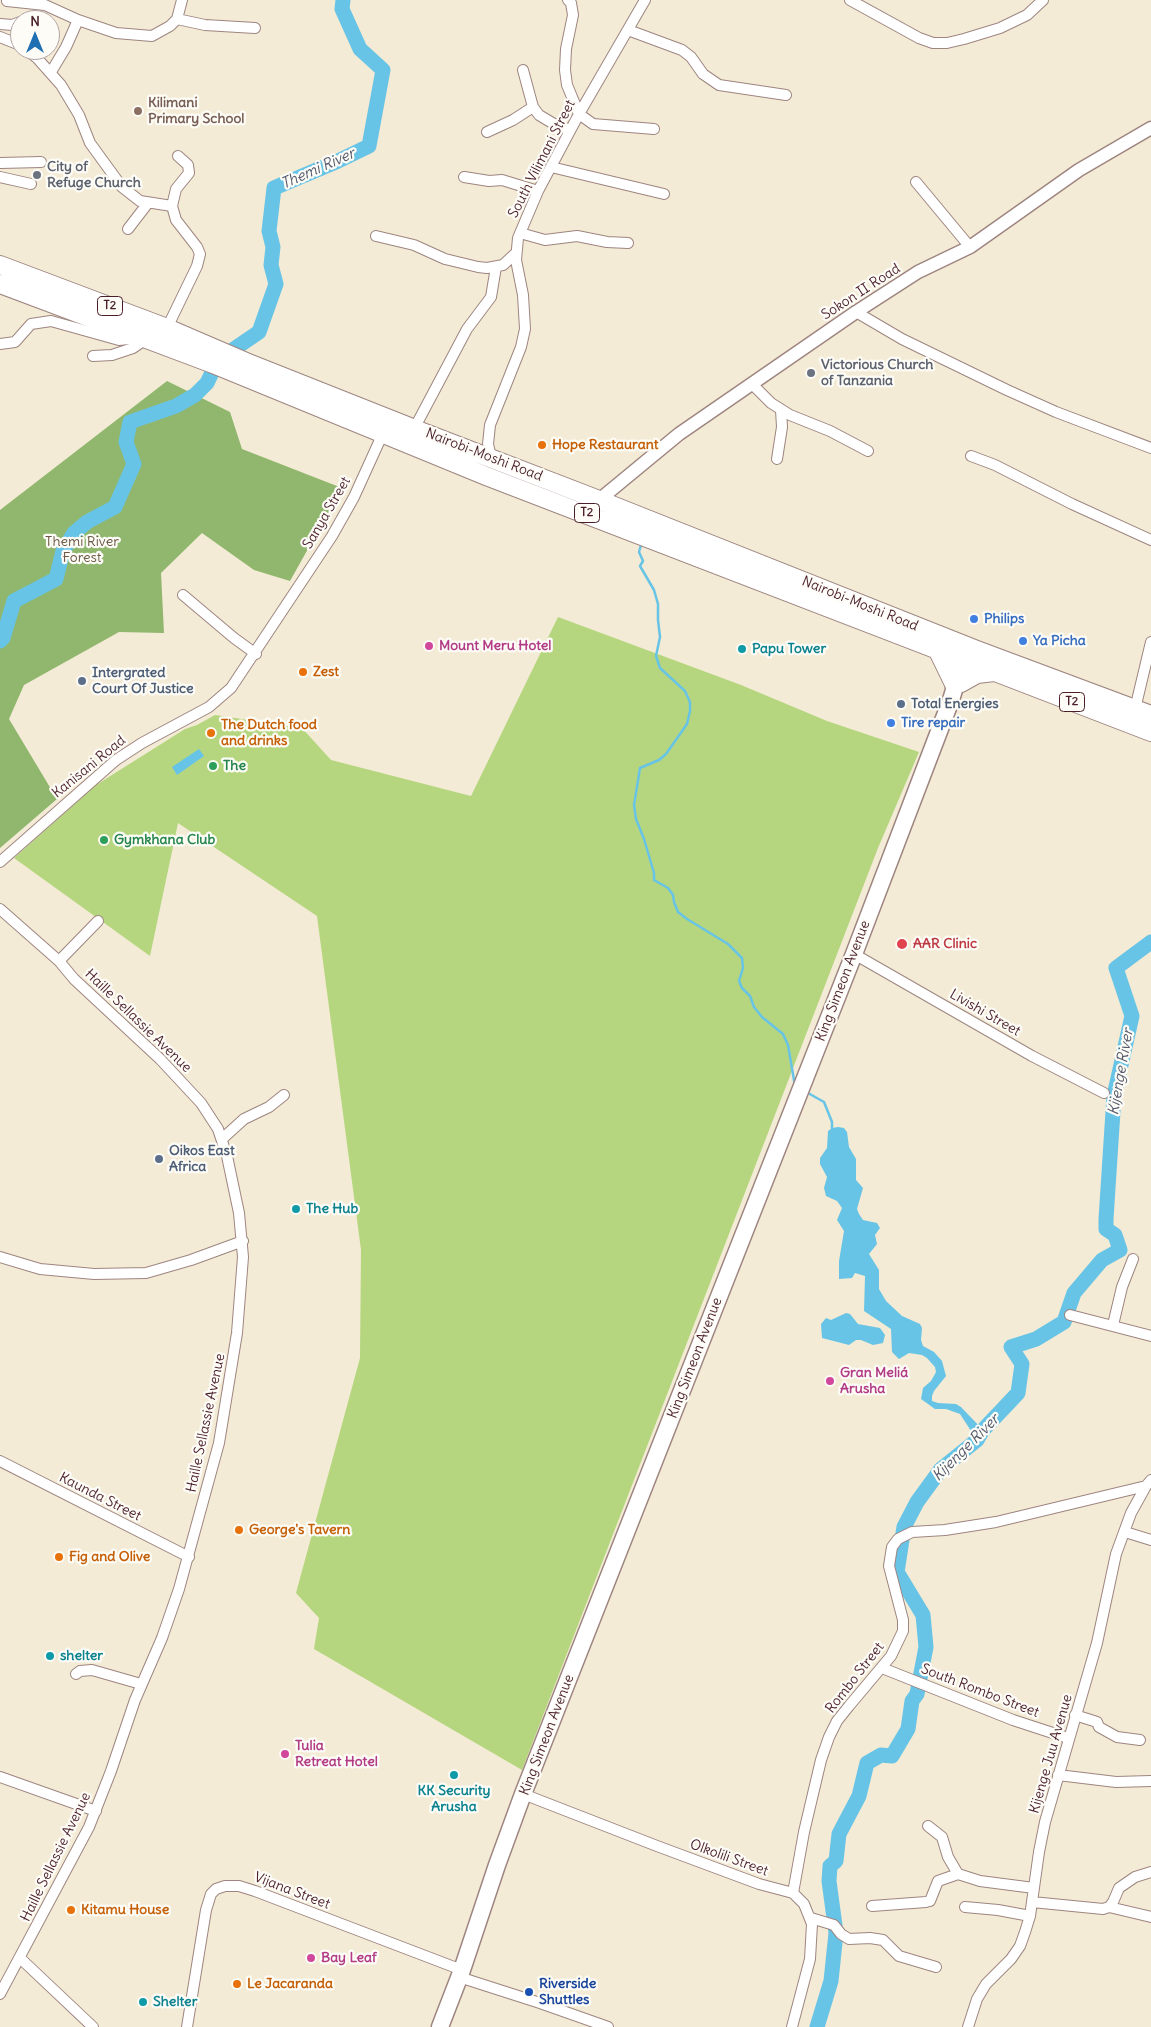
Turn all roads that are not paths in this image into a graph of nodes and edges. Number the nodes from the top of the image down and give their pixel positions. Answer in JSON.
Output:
{"nodes":[{"id":1,"x":182,"y":0,"type":"edge"},
{"id":2,"x":568,"y":0,"type":"edge"},
{"id":3,"x":645,"y":0,"type":"edge"},
{"id":4,"x":850,"y":0,"type":"edge"},
{"id":5,"x":1043,"y":0,"type":"edge"},
{"id":6,"x":7,"y":1,"type":"edge"},
{"id":7,"x":177,"y":19,"type":"junction"},
{"id":8,"x":78,"y":20,"type":"junction"},
{"id":9,"x":255,"y":28,"type":"dead end"},
{"id":10,"x":628,"y":30,"type":"junction"},
{"id":11,"x":39,"y":60,"type":"edge"},
{"id":12,"x":523,"y":70,"type":"dead end"},
{"id":13,"x":51,"y":72,"type":"junction"},
{"id":14,"x":786,"y":95,"type":"dead end"},
{"id":15,"x":533,"y":106,"type":"junction"},
{"id":16,"x":579,"y":114,"type":"junction"},
{"id":17,"x":1151,"y":128,"type":"edge"},
{"id":18,"x":654,"y":129,"type":"dead end"},
{"id":19,"x":570,"y":130,"type":"junction"},
{"id":20,"x":486,"y":132,"type":"dead end"},
{"id":21,"x":178,"y":156,"type":"dead end"},
{"id":22,"x":41,"y":162,"type":"dead end"},
{"id":23,"x":0,"y":163,"type":"edge"},
{"id":24,"x":552,"y":166,"type":"junction"},
{"id":25,"x":0,"y":177,"type":"edge"},
{"id":26,"x":464,"y":177,"type":"dead end"},
{"id":27,"x":916,"y":182,"type":"dead end"},
{"id":28,"x":31,"y":184,"type":"dead end"},
{"id":29,"x":538,"y":191,"type":"junction"},
{"id":30,"x":664,"y":194,"type":"dead end"},
{"id":31,"x":148,"y":203,"type":"junction"},
{"id":32,"x":172,"y":206,"type":"junction"},
{"id":33,"x":128,"y":229,"type":"dead end"},
{"id":34,"x":520,"y":233,"type":"junction"},
{"id":35,"x":376,"y":236,"type":"dead end"},
{"id":36,"x":628,"y":243,"type":"dead end"},
{"id":37,"x":970,"y":247,"type":"junction"},
{"id":38,"x":516,"y":254,"type":"junction"},
{"id":39,"x":0,"y":265,"type":"edge"},
{"id":40,"x":496,"y":267,"type":"junction"},
{"id":41,"x":0,"y":284,"type":"edge"},
{"id":42,"x":856,"y":312,"type":"junction"},
{"id":43,"x":167,"y":328,"type":"junction"},
{"id":44,"x":144,"y":338,"type":"junction"},
{"id":45,"x":0,"y":344,"type":"edge"},
{"id":46,"x":93,"y":356,"type":"dead end"},
{"id":47,"x":216,"y":358,"type":"junction"},
{"id":48,"x":752,"y":384,"type":"junction"},
{"id":49,"x":781,"y":410,"type":"junction"},
{"id":50,"x":386,"y":427,"type":"junction"},
{"id":51,"x":414,"y":429,"type":"junction"},
{"id":52,"x":1151,"y":448,"type":"edge"},
{"id":53,"x":868,"y":451,"type":"dead end"},
{"id":54,"x":971,"y":456,"type":"dead end"},
{"id":55,"x":491,"y":458,"type":"junction"},
{"id":56,"x":777,"y":459,"type":"dead end"},
{"id":57,"x":599,"y":500,"type":"junction"},
{"id":58,"x":1151,"y":540,"type":"edge"},
{"id":59,"x":182,"y":595,"type":"dead end"},
{"id":60,"x":279,"y":614,"type":"joint"},
{"id":61,"x":1151,"y":642,"type":"edge"},
{"id":62,"x":936,"y":650,"type":"junction"},
{"id":63,"x":256,"y":654,"type":"junction"},
{"id":64,"x":969,"y":655,"type":"junction"},
{"id":65,"x":994,"y":672,"type":"junction"},
{"id":66,"x":1016,"y":672,"type":"junction"},
{"id":67,"x":956,"y":686,"type":"junction"},
{"id":68,"x":1143,"y":712,"type":"edge"},
{"id":69,"x":1151,"y":732,"type":"edge"},
{"id":70,"x":0,"y":862,"type":"edge"},
{"id":71,"x":0,"y":909,"type":"edge"},
{"id":72,"x":98,"y":921,"type":"dead end"},
{"id":73,"x":854,"y":954,"type":"junction"},
{"id":74,"x":60,"y":960,"type":"junction"},
{"id":75,"x":1104,"y":1093,"type":"dead end"},
{"id":76,"x":284,"y":1095,"type":"dead end"},
{"id":77,"x":222,"y":1139,"type":"junction"},
{"id":78,"x":242,"y":1241,"type":"junction"},
{"id":79,"x":0,"y":1258,"type":"edge"},
{"id":80,"x":1133,"y":1259,"type":"dead end"},
{"id":81,"x":1070,"y":1315,"type":"dead end"},
{"id":82,"x":1113,"y":1325,"type":"junction"},
{"id":83,"x":1151,"y":1336,"type":"edge"},
{"id":84,"x":0,"y":1461,"type":"edge"},
{"id":85,"x":1148,"y":1483,"type":"edge"},
{"id":86,"x":1124,"y":1532,"type":"junction"},
{"id":87,"x":1151,"y":1540,"type":"edge"},
{"id":88,"x":189,"y":1557,"type":"junction"},
{"id":89,"x":882,"y":1668,"type":"junction"},
{"id":90,"x":76,"y":1674,"type":"dead end"},
{"id":91,"x":141,"y":1684,"type":"junction"},
{"id":92,"x":1075,"y":1715,"type":"junction"},
{"id":93,"x":1068,"y":1738,"type":"junction"},
{"id":94,"x":1140,"y":1740,"type":"dead end"},
{"id":95,"x":1058,"y":1775,"type":"junction"},
{"id":96,"x":0,"y":1777,"type":"edge"},
{"id":97,"x":1151,"y":1781,"type":"edge"},
{"id":98,"x":523,"y":1794,"type":"junction"},
{"id":99,"x":96,"y":1811,"type":"junction"},
{"id":100,"x":928,"y":1826,"type":"dead end"},
{"id":101,"x":1151,"y":1872,"type":"edge"},
{"id":102,"x":958,"y":1874,"type":"junction"},
{"id":103,"x":1034,"y":1888,"type":"junction"},
{"id":104,"x":793,"y":1893,"type":"junction"},
{"id":105,"x":1032,"y":1902,"type":"junction"},
{"id":106,"x":872,"y":1906,"type":"dead end"},
{"id":107,"x":966,"y":1907,"type":"dead end"},
{"id":108,"x":1109,"y":1907,"type":"junction"},
{"id":109,"x":1030,"y":1916,"type":"junction"},
{"id":110,"x":1151,"y":1916,"type":"edge"},
{"id":111,"x":814,"y":1919,"type":"junction"},
{"id":112,"x":20,"y":1958,"type":"junction"},
{"id":113,"x":936,"y":1967,"type":"dead end"},
{"id":114,"x":461,"y":1974,"type":"junction"},
{"id":115,"x":0,"y":1994,"type":"edge"},
{"id":116,"x":92,"y":2027,"type":"edge"},
{"id":117,"x":187,"y":2027,"type":"edge"},
{"id":118,"x":440,"y":2027,"type":"edge"},
{"id":119,"x":608,"y":2027,"type":"edge"},
{"id":120,"x":792,"y":2027,"type":"edge"},
{"id":121,"x":968,"y":2027,"type":"edge"}],
"edges":[{"from":1,"to":7,"type":"street"},
{"from":2,"to":16,"type":"street"},
{"from":3,"to":10,"type":"street","name":"South Vilimani Street"},
{"from":4,"to":5,"type":"street"},
{"from":6,"to":8,"type":"street"},
{"from":7,"to":8,"type":"street"},
{"from":7,"to":9,"type":"street"},
{"from":8,"to":13,"type":"street"},
{"from":10,"to":14,"type":"street"},
{"from":10,"to":16,"type":"street","name":"South Vilimani Street"},
{"from":11,"to":13,"type":"street"},
{"from":12,"to":15,"type":"street"},
{"from":13,"to":31,"type":"street"},
{"from":15,"to":19,"type":"street"},
{"from":15,"to":20,"type":"street"},
{"from":16,"to":18,"type":"street"},
{"from":16,"to":19,"type":"street","name":"South Vilimani Street"},
{"from":17,"to":37,"type":"street","name":"Sokon II Road"},
{"from":19,"to":24,"type":"street","name":"South Vilimani Street"},
{"from":21,"to":32,"type":"street"},
{"from":22,"to":23,"type":"street"},
{"from":24,"to":29,"type":"street","name":"South Vilimani Street"},
{"from":24,"to":30,"type":"street"},
{"from":25,"to":28,"type":"street"},
{"from":26,"to":29,"type":"street"},
{"from":27,"to":37,"type":"street"},
{"from":29,"to":34,"type":"street","name":"South Vilimani Street"},
{"from":31,"to":32,"type":"street"},
{"from":31,"to":33,"type":"street"},
{"from":32,"to":43,"type":"street"},
{"from":34,"to":36,"type":"street"},
{"from":34,"to":38,"type":"street","name":"South Vilimani Street"},
{"from":35,"to":40,"type":"street"},
{"from":37,"to":42,"type":"street","name":"Sokon II Road"},
{"from":38,"to":40,"type":"street"},
{"from":38,"to":55,"type":"street","name":"South Vilimani Street"},
{"from":39,"to":43,"type":"highway","name":"Nairobi-Moshi Road","number":"T2"},
{"from":40,"to":51,"type":"street"},
{"from":41,"to":44,"type":"highway","name":"Nairobi-Moshi Road","number":"T2"},
{"from":42,"to":48,"type":"street","name":"Sokon II Road"},
{"from":42,"to":52,"type":"street"},
{"from":43,"to":47,"type":"highway","name":"Nairobi-Moshi Road","number":"T2"},
{"from":44,"to":45,"type":"street"},
{"from":44,"to":46,"type":"street"},
{"from":44,"to":47,"type":"highway","name":"Nairobi-Moshi Road","number":"T2"},
{"from":47,"to":50,"type":"highway","name":"Nairobi-Moshi Road","number":"T2"},
{"from":48,"to":49,"type":"street"},
{"from":48,"to":57,"type":"street","name":"Sokon II Road"},
{"from":49,"to":53,"type":"street"},
{"from":49,"to":56,"type":"street"},
{"from":50,"to":51,"type":"highway","name":"Nairobi-Moshi Road","number":"T2"},
{"from":50,"to":60,"type":"street","name":"Sanya Street"},
{"from":50,"to":62,"type":"highway","name":"Nairobi-Moshi Road","number":"T2"},
{"from":51,"to":55,"type":"highway","name":"Nairobi-Moshi Road","number":"T2"},
{"from":54,"to":58,"type":"street"},
{"from":55,"to":57,"type":"highway","name":"Nairobi-Moshi Road","number":"T2"},
{"from":57,"to":64,"type":"highway","name":"Nairobi-Moshi Road","number":"T2"},
{"from":59,"to":63,"type":"street"},
{"from":60,"to":63,"type":"street","name":"Kanisani Road"},
{"from":61,"to":68,"type":"street"},
{"from":62,"to":64,"type":"highway","name":"Nairobi-Moshi Road","number":"T2"},
{"from":62,"to":67,"type":"highway"},
{"from":63,"to":70,"type":"street","name":"Kanisani Road"},
{"from":64,"to":65,"type":"highway","number":"T2"},
{"from":64,"to":66,"type":"highway","number":"T2"},
{"from":64,"to":67,"type":"main road","name":"King Simeon Avenue"},
{"from":65,"to":66,"type":"highway","number":"T2"},
{"from":65,"to":67,"type":"highway"},
{"from":66,"to":68,"type":"highway","number":"T2"},
{"from":66,"to":69,"type":"highway","number":"T2"},
{"from":67,"to":73,"type":"main road","name":"King Simeon Avenue"},
{"from":71,"to":74,"type":"street","name":"Haille Sellassie Avenue"},
{"from":72,"to":74,"type":"street"},
{"from":73,"to":75,"type":"street","name":"Livishi Street"},
{"from":73,"to":98,"type":"main road","name":"King Simeon Avenue"},
{"from":74,"to":77,"type":"street","name":"Haille Sellassie Avenue"},
{"from":76,"to":77,"type":"street"},
{"from":77,"to":78,"type":"street","name":"Haille Sellassie Avenue"},
{"from":78,"to":79,"type":"street"},
{"from":78,"to":88,"type":"street","name":"Haille Sellassie Avenue"},
{"from":80,"to":82,"type":"street"},
{"from":81,"to":82,"type":"street"},
{"from":82,"to":83,"type":"street"},
{"from":84,"to":88,"type":"street","name":"Kaunda Street"},
{"from":85,"to":86,"type":"street","name":"Kijenge Juu Avenue"},
{"from":85,"to":89,"type":"street","name":"Rombo Street"},
{"from":86,"to":87,"type":"street"},
{"from":86,"to":92,"type":"street","name":"Kijenge Juu Avenue"},
{"from":88,"to":91,"type":"street","name":"Haille Sellassie Avenue"},
{"from":89,"to":93,"type":"street","name":"South Rombo Street"},
{"from":89,"to":104,"type":"street","name":"Rombo Street"},
{"from":90,"to":91,"type":"street"},
{"from":91,"to":99,"type":"street","name":"Haille Sellassie Avenue"},
{"from":92,"to":93,"type":"street","name":"Kijenge Juu Avenue"},
{"from":92,"to":94,"type":"street"},
{"from":93,"to":95,"type":"street","name":"Kijenge Juu Avenue"},
{"from":95,"to":97,"type":"street"},
{"from":95,"to":103,"type":"street","name":"Kijenge Juu Avenue"},
{"from":96,"to":99,"type":"street"},
{"from":98,"to":104,"type":"street","name":"Olkolili Street"},
{"from":98,"to":114,"type":"main road","name":"King Simeon Avenue"},
{"from":99,"to":112,"type":"street","name":"Haille Sellassie Avenue"},
{"from":100,"to":102,"type":"street"},
{"from":101,"to":108,"type":"street"},
{"from":102,"to":103,"type":"street"},
{"from":102,"to":106,"type":"street"},
{"from":103,"to":105,"type":"street","name":"Kijenge Juu Avenue"},
{"from":104,"to":111,"type":"street"},
{"from":105,"to":108,"type":"street"},
{"from":105,"to":109,"type":"street","name":"Kijenge Juu Avenue"},
{"from":107,"to":109,"type":"street"},
{"from":108,"to":110,"type":"street"},
{"from":109,"to":121,"type":"street","name":"Kijenge Juu Avenue"},
{"from":111,"to":113,"type":"street"},
{"from":111,"to":120,"type":"street"},
{"from":112,"to":115,"type":"street","name":"Haille Sellassie Avenue"},
{"from":112,"to":116,"type":"street"},
{"from":114,"to":117,"type":"street","name":"Vijana Street"},
{"from":114,"to":118,"type":"main road","name":"King Simeon Avenue"},
{"from":114,"to":119,"type":"street"}]}
